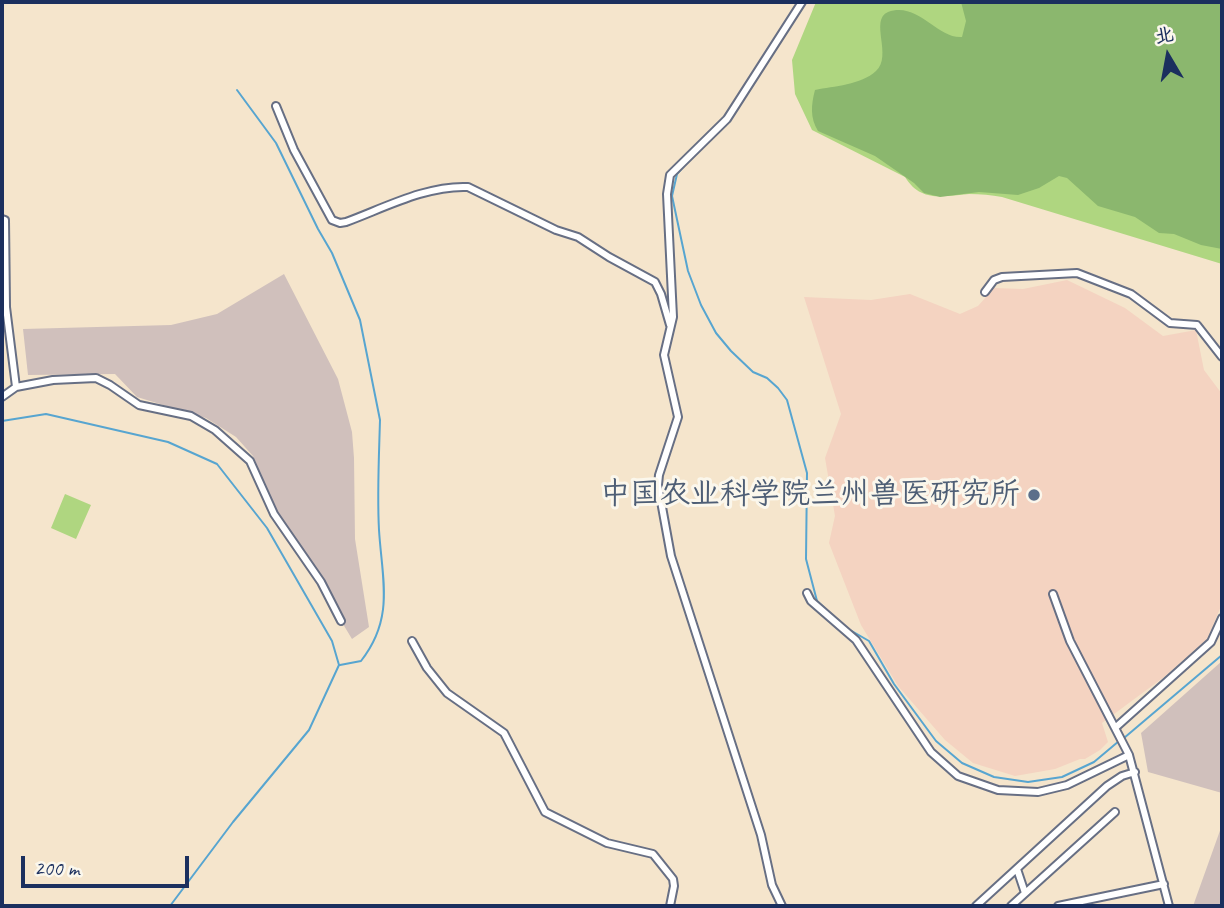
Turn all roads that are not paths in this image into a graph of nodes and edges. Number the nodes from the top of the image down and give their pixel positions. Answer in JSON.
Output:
{"nodes":[{"id":1,"x":802,"y":2,"type":"edge"},
{"id":2,"x":276,"y":106,"type":"dead end"},
{"id":3,"x":2,"y":219,"type":"edge"},
{"id":4,"x":985,"y":292,"type":"dead end"},
{"id":5,"x":4,"y":297,"type":"edge"},
{"id":6,"x":670,"y":326,"type":"junction"},
{"id":7,"x":1222,"y":358,"type":"edge"},
{"id":8,"x":16,"y":387,"type":"junction"},
{"id":9,"x":2,"y":397,"type":"edge"},
{"id":10,"x":807,"y":593,"type":"dead end"},
{"id":11,"x":1053,"y":594,"type":"dead end"},
{"id":12,"x":1222,"y":618,"type":"edge"},
{"id":13,"x":341,"y":621,"type":"dead end"},
{"id":14,"x":412,"y":641,"type":"dead end"},
{"id":15,"x":1116,"y":730,"type":"junction"},
{"id":16,"x":1129,"y":755,"type":"junction"},
{"id":17,"x":1135,"y":772,"type":"junction"},
{"id":18,"x":1115,"y":812,"type":"dead end"},
{"id":19,"x":1017,"y":869,"type":"junction"},
{"id":20,"x":1164,"y":884,"type":"junction"},
{"id":21,"x":1025,"y":893,"type":"junction"},
{"id":22,"x":670,"y":906,"type":"edge"},
{"id":23,"x":782,"y":906,"type":"edge"},
{"id":24,"x":976,"y":906,"type":"edge"},
{"id":25,"x":1011,"y":906,"type":"edge"},
{"id":26,"x":1058,"y":906,"type":"edge"},
{"id":27,"x":1170,"y":906,"type":"edge"}],
"edges":[{"from":1,"to":6,"type":"street"},
{"from":2,"to":6,"type":"street"},
{"from":3,"to":5,"type":"street"},
{"from":4,"to":7,"type":"street"},
{"from":5,"to":8,"type":"street"},
{"from":6,"to":23,"type":"street"},
{"from":8,"to":9,"type":"street"},
{"from":8,"to":13,"type":"street"},
{"from":10,"to":16,"type":"street"},
{"from":11,"to":15,"type":"street"},
{"from":12,"to":15,"type":"street"},
{"from":14,"to":22,"type":"street"},
{"from":15,"to":16,"type":"street"},
{"from":16,"to":17,"type":"street"},
{"from":17,"to":19,"type":"street"},
{"from":17,"to":20,"type":"street"},
{"from":18,"to":21,"type":"street"},
{"from":19,"to":21,"type":"street"},
{"from":19,"to":24,"type":"street"},
{"from":20,"to":26,"type":"street"},
{"from":20,"to":27,"type":"street"},
{"from":21,"to":25,"type":"street"}]}
